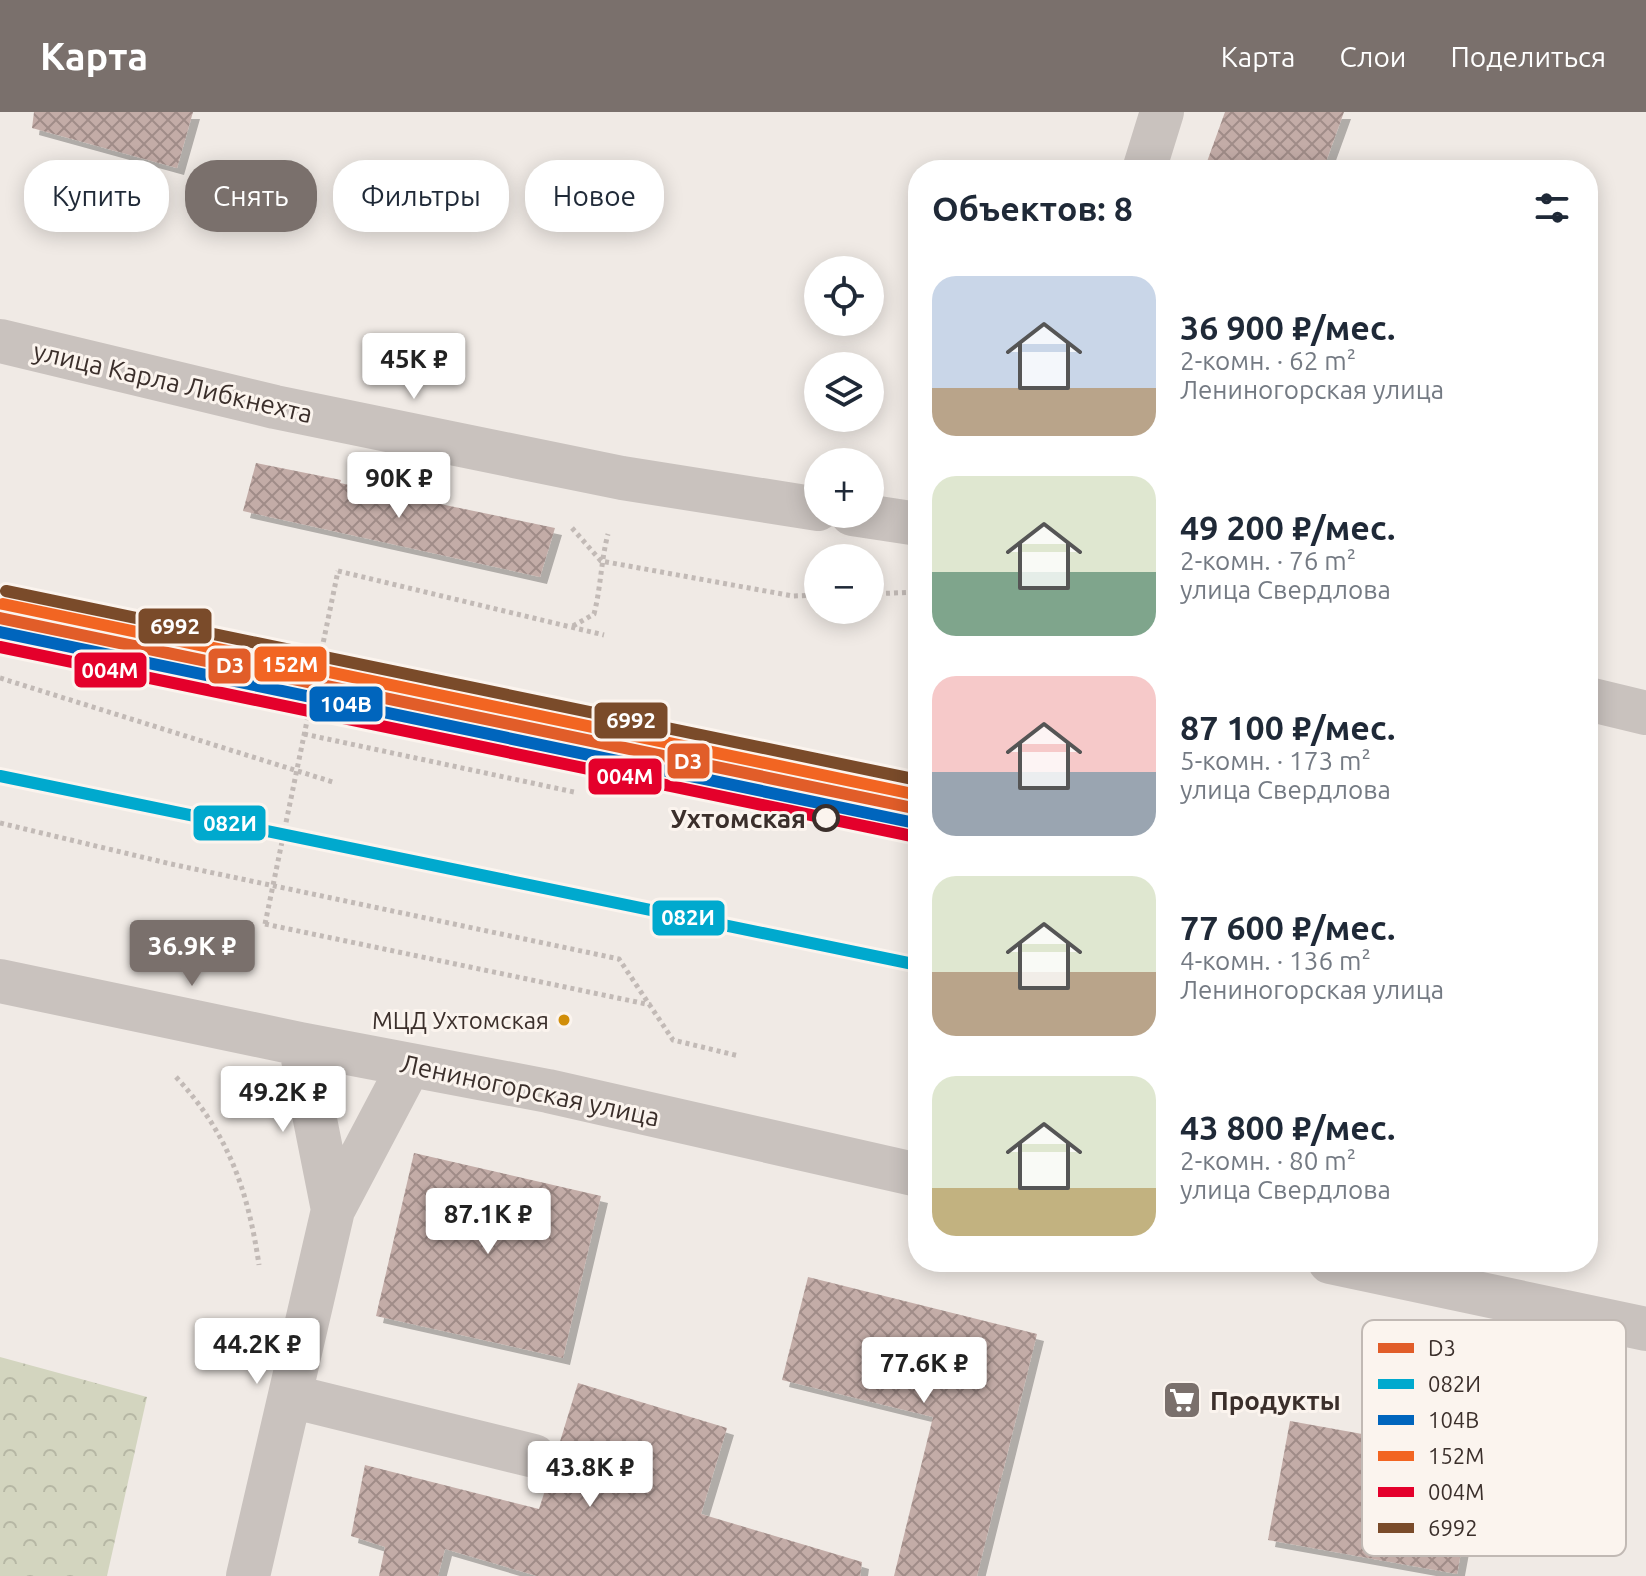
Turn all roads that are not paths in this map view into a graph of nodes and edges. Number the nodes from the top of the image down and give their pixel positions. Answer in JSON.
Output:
{"nodes":[{"id":1,"x":1162,"y":112,"type":"edge"},
{"id":2,"x":1147,"y":160,"type":"edge"},
{"id":3,"x":0,"y":341,"type":"edge"},
{"id":4,"x":804,"y":507,"type":"edge"},
{"id":5,"x":884,"y":519,"type":"edge"},
{"id":6,"x":908,"y":522,"type":"edge"},
{"id":7,"x":1598,"y":701,"type":"edge"},
{"id":8,"x":1646,"y":713,"type":"edge"},
{"id":9,"x":0,"y":981,"type":"edge"},
{"id":10,"x":300,"y":1044,"type":"junction"},
{"id":11,"x":409,"y":1066,"type":"junction"},
{"id":12,"x":908,"y":1173,"type":"edge"},
{"id":13,"x":333,"y":1210,"type":"junction"},
{"id":14,"x":1377,"y":1272,"type":"edge"},
{"id":15,"x":1604,"y":1320,"type":"edge"},
{"id":16,"x":1626,"y":1325,"type":"edge"},
{"id":17,"x":1646,"y":1329,"type":"edge"},
{"id":18,"x":290,"y":1396,"type":"junction"},
{"id":19,"x":534,"y":1456,"type":"dead end"},
{"id":20,"x":248,"y":1576,"type":"edge"}],
"edges":[{"from":1,"to":2,"type":"street"},
{"from":3,"to":4,"type":"street","name":"улица Карла Либкнехта"},
{"from":5,"to":6,"type":"street"},
{"from":7,"to":8,"type":"street"},
{"from":9,"to":10,"type":"street","name":"Лениногорская улица"},
{"from":10,"to":11,"type":"street","name":"Лениногорская улица"},
{"from":10,"to":13,"type":"street"},
{"from":11,"to":12,"type":"street","name":"Лениногорская улица"},
{"from":11,"to":13,"type":"street"},
{"from":13,"to":18,"type":"street"},
{"from":14,"to":15,"type":"street"},
{"from":16,"to":17,"type":"street"},
{"from":18,"to":19,"type":"street"},
{"from":18,"to":20,"type":"street"}]}
